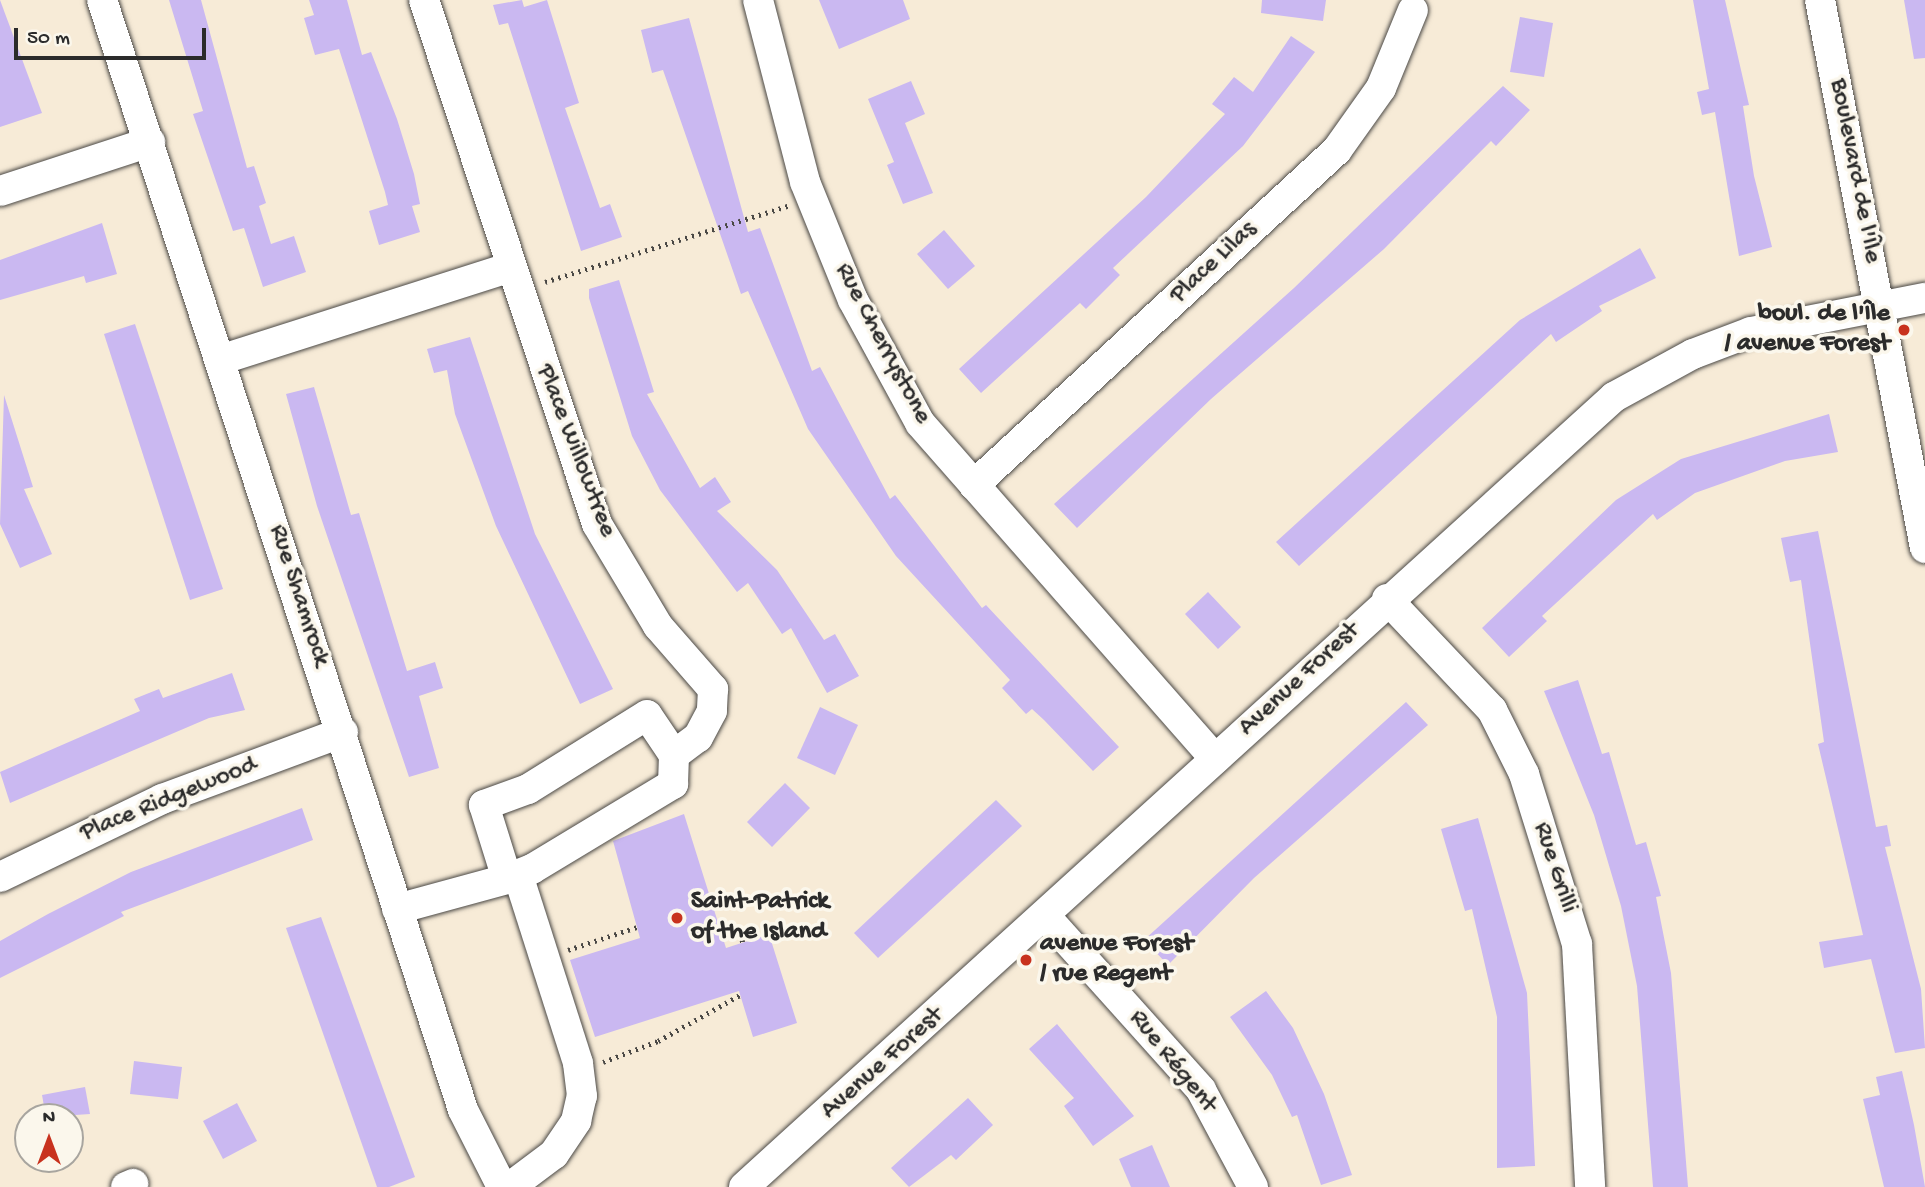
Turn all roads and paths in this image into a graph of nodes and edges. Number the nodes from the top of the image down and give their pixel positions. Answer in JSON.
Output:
{"nodes":[{"id":1,"x":102,"y":0,"type":"edge"},
{"id":2,"x":424,"y":0,"type":"edge"},
{"id":3,"x":758,"y":0,"type":"edge"},
{"id":4,"x":1819,"y":0,"type":"edge"},
{"id":5,"x":1413,"y":10,"type":"dead end"},
{"id":6,"x":150,"y":142,"type":"junction"},
{"id":7,"x":0,"y":191,"type":"edge"},
{"id":8,"x":798,"y":203,"type":"dead end"},
{"id":9,"x":509,"y":268,"type":"junction"},
{"id":10,"x":538,"y":284,"type":"dead end"},
{"id":11,"x":1925,"y":298,"type":"edge"},
{"id":12,"x":1880,"y":303,"type":"junction"},
{"id":13,"x":220,"y":360,"type":"junction"},
{"id":14,"x":974,"y":485,"type":"junction"},
{"id":15,"x":1925,"y":548,"type":"edge"},
{"id":16,"x":1387,"y":599,"type":"junction"},
{"id":17,"x":342,"y":732,"type":"junction"},
{"id":18,"x":674,"y":755,"type":"junction"},
{"id":19,"x":1215,"y":759,"type":"junction"},
{"id":20,"x":0,"y":877,"type":"edge"},
{"id":21,"x":512,"y":877,"type":"junction"},
{"id":22,"x":397,"y":909,"type":"junction"},
{"id":23,"x":1046,"y":917,"type":"junction"},
{"id":24,"x":740,"y":933,"type":"dead end"},
{"id":25,"x":743,"y":943,"type":"dead end"},
{"id":26,"x":740,"y":995,"type":"dead end"},
{"id":27,"x":594,"y":1065,"type":"dead end"},
{"id":28,"x":502,"y":1187,"type":"edge"},
{"id":29,"x":510,"y":1187,"type":"edge"},
{"id":30,"x":744,"y":1187,"type":"edge"},
{"id":31,"x":1253,"y":1187,"type":"edge"},
{"id":32,"x":1590,"y":1187,"type":"edge"}],
"edges":[{"from":1,"to":6,"type":"street","name":"Rue Shamrock"},
{"from":2,"to":9,"type":"street","name":"Place Willowtree"},
{"from":3,"to":14,"type":"street","name":"Rue Cherrystone"},
{"from":4,"to":12,"type":"street","name":"Boulevard de l'Île"},
{"from":5,"to":14,"type":"street","name":"Place Lilas"},
{"from":6,"to":7,"type":"street"},
{"from":6,"to":13,"type":"street","name":"Rue Shamrock"},
{"from":8,"to":10,"type":"path"},
{"from":9,"to":13,"type":"street"},
{"from":9,"to":18,"type":"street","name":"Place Willowtree"},
{"from":11,"to":12,"type":"street","name":"Avenue Forest"},
{"from":12,"to":15,"type":"street","name":"Boulevard de l'Île"},
{"from":12,"to":16,"type":"street","name":"Avenue Forest"},
{"from":13,"to":17,"type":"street","name":"Rue Shamrock"},
{"from":14,"to":19,"type":"street","name":"Rue Cherrystone"},
{"from":16,"to":19,"type":"street","name":"Avenue Forest"},
{"from":16,"to":32,"type":"street","name":"Rue Grilli"},
{"from":17,"to":20,"type":"street","name":"Place Ridgewood"},
{"from":17,"to":22,"type":"street","name":"Rue Shamrock"},
{"from":18,"to":21,"type":"street"},
{"from":18,"to":21,"type":"street"},
{"from":19,"to":23,"type":"street","name":"Avenue Forest"},
{"from":21,"to":22,"type":"street"},
{"from":21,"to":29,"type":"street"},
{"from":22,"to":28,"type":"street","name":"Rue Shamrock"},
{"from":23,"to":30,"type":"street","name":"Avenue Forest"},
{"from":23,"to":31,"type":"street","name":"Rue Régent"},
{"from":24,"to":25,"type":"path"},
{"from":26,"to":27,"type":"path"}]}
